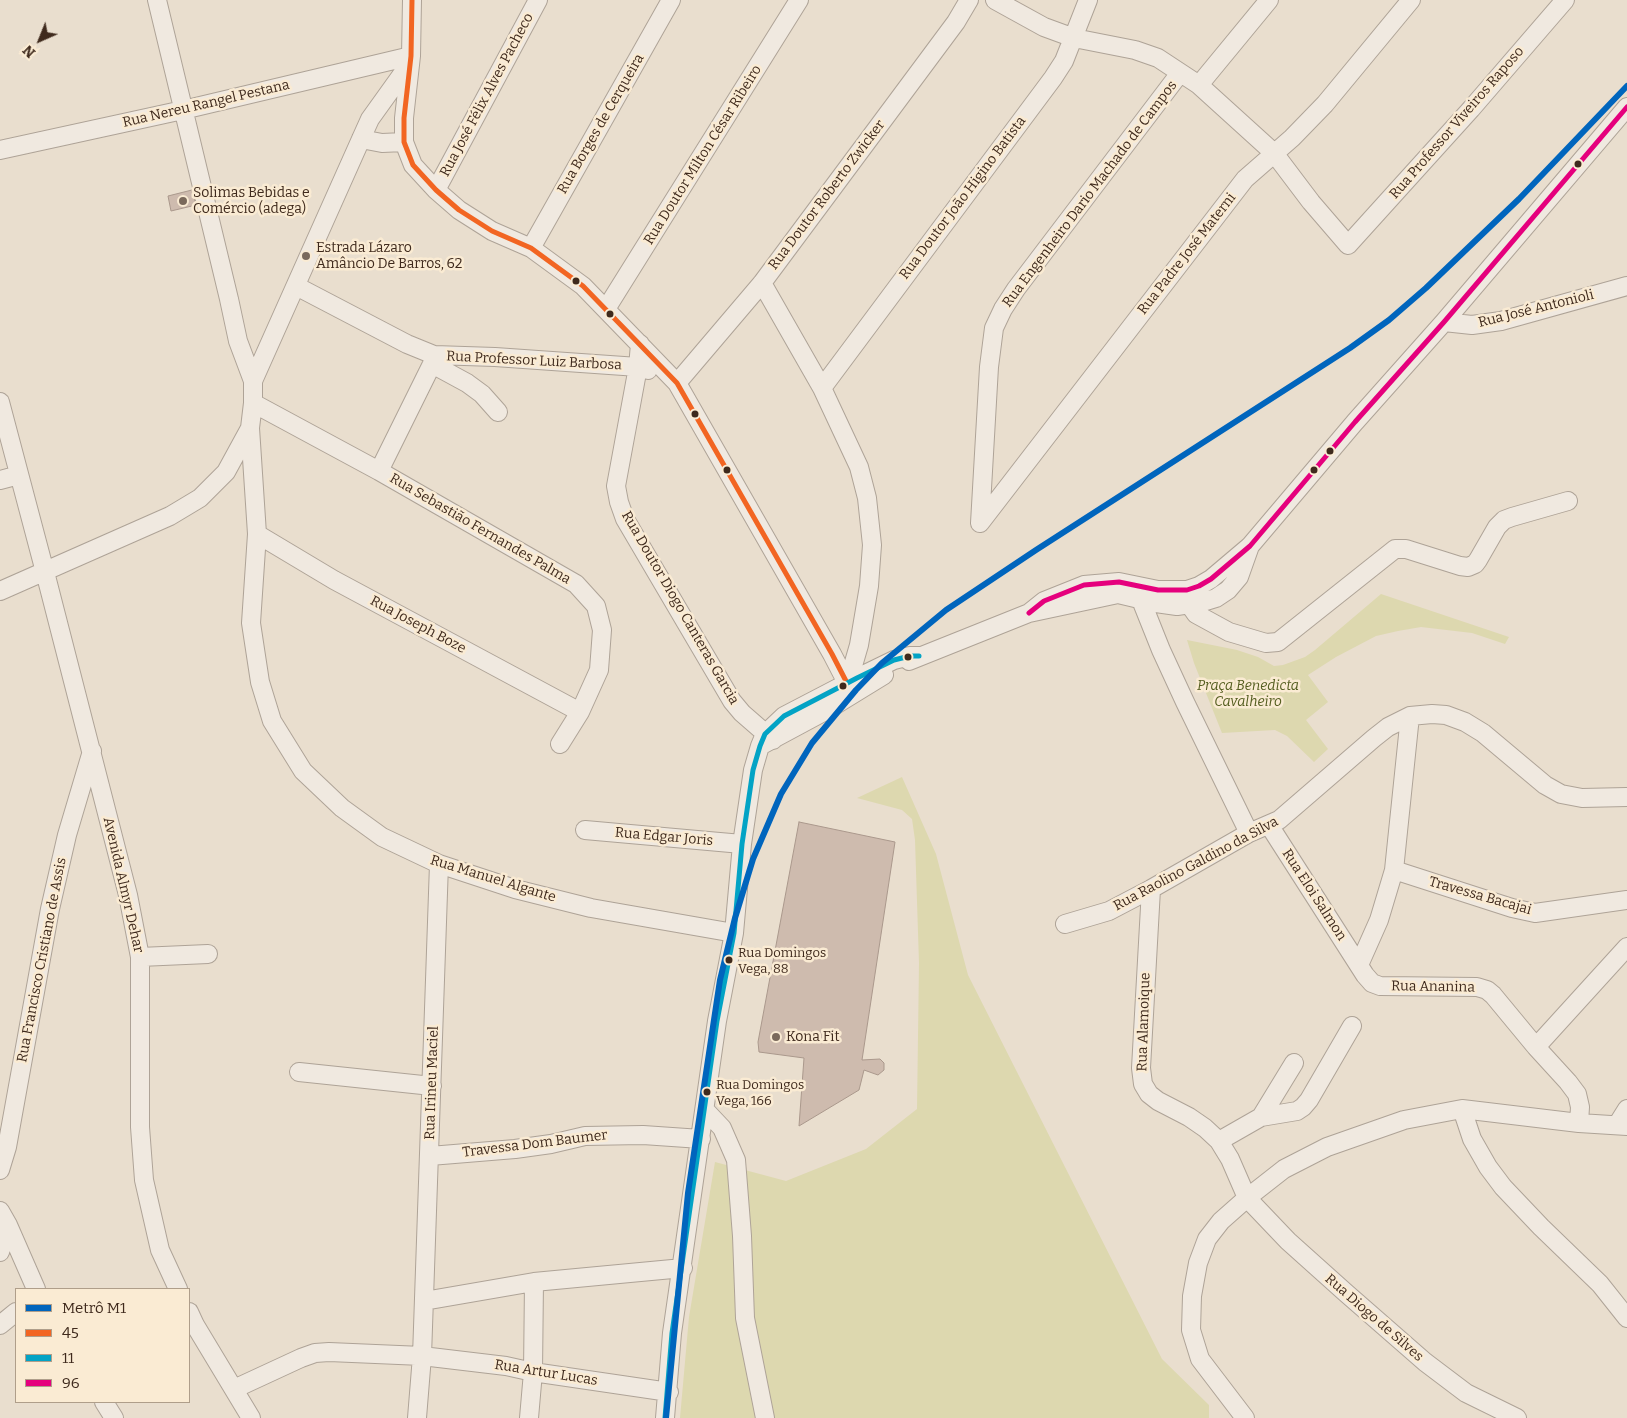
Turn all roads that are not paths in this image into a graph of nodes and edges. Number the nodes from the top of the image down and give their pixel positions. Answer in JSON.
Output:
{"nodes":[{"id":1,"x":157,"y":0,"type":"edge"},
{"id":2,"x":412,"y":0,"type":"edge"},
{"id":3,"x":538,"y":0,"type":"edge"},
{"id":4,"x":671,"y":0,"type":"edge"},
{"id":5,"x":799,"y":0,"type":"edge"},
{"id":6,"x":969,"y":0,"type":"edge"},
{"id":7,"x":995,"y":0,"type":"edge"},
{"id":8,"x":1088,"y":0,"type":"edge"},
{"id":9,"x":1268,"y":0,"type":"edge"},
{"id":10,"x":1411,"y":0,"type":"edge"},
{"id":11,"x":1565,"y":0,"type":"edge"},
{"id":12,"x":1074,"y":38,"type":"junction"},
{"id":13,"x":410,"y":60,"type":"junction"},
{"id":14,"x":1180,"y":73,"type":"junction"},
{"id":15,"x":1198,"y":86,"type":"junction"},
{"id":16,"x":1627,"y":107,"type":"edge"},
{"id":17,"x":183,"y":110,"type":"junction"},
{"id":18,"x":361,"y":139,"type":"junction"},
{"id":19,"x":404,"y":142,"type":"junction"},
{"id":20,"x":0,"y":150,"type":"edge"},
{"id":21,"x":1274,"y":153,"type":"junction"},
{"id":22,"x":436,"y":190,"type":"junction"},
{"id":23,"x":531,"y":248,"type":"junction"},
{"id":24,"x":762,"y":283,"type":"junction"},
{"id":25,"x":296,"y":286,"type":"junction"},
{"id":26,"x":1627,"y":286,"type":"edge"},
{"id":27,"x":606,"y":309,"type":"junction"},
{"id":28,"x":1444,"y":322,"type":"junction"},
{"id":29,"x":640,"y":344,"type":"junction"},
{"id":30,"x":433,"y":360,"type":"junction"},
{"id":31,"x":638,"y":367,"type":"junction"},
{"id":32,"x":253,"y":381,"type":"junction"},
{"id":33,"x":680,"y":388,"type":"junction"},
{"id":34,"x":822,"y":388,"type":"junction"},
{"id":35,"x":0,"y":402,"type":"edge"},
{"id":36,"x":253,"y":404,"type":"junction"},
{"id":37,"x":498,"y":412,"type":"dead end"},
{"id":38,"x":250,"y":428,"type":"junction"},
{"id":39,"x":379,"y":471,"type":"junction"},
{"id":40,"x":19,"y":475,"type":"junction"},
{"id":41,"x":0,"y":480,"type":"edge"},
{"id":42,"x":1568,"y":502,"type":"dead end"},
{"id":43,"x":980,"y":523,"type":"joint"},
{"id":44,"x":257,"y":534,"type":"junction"},
{"id":45,"x":1250,"y":546,"type":"junction"},
{"id":46,"x":45,"y":572,"type":"junction"},
{"id":47,"x":1128,"y":584,"type":"junction"},
{"id":48,"x":0,"y":591,"type":"edge"},
{"id":49,"x":1141,"y":600,"type":"junction"},
{"id":50,"x":1189,"y":604,"type":"junction"},
{"id":51,"x":1029,"y":613,"type":"junction"},
{"id":52,"x":920,"y":656,"type":"junction"},
{"id":53,"x":847,"y":683,"type":"junction"},
{"id":54,"x":827,"y":710,"type":"junction"},
{"id":55,"x":580,"y":712,"type":"junction"},
{"id":56,"x":1410,"y":716,"type":"junction"},
{"id":57,"x":766,"y":740,"type":"junction"},
{"id":58,"x":560,"y":744,"type":"dead end"},
{"id":59,"x":92,"y":751,"type":"junction"},
{"id":60,"x":1627,"y":797,"type":"edge"},
{"id":61,"x":1269,"y":825,"type":"junction"},
{"id":62,"x":585,"y":830,"type":"dead end"},
{"id":63,"x":1249,"y":833,"type":"junction"},
{"id":64,"x":742,"y":844,"type":"junction"},
{"id":65,"x":438,"y":864,"type":"junction"},
{"id":66,"x":1394,"y":870,"type":"junction"},
{"id":67,"x":1151,"y":890,"type":"junction"},
{"id":68,"x":1627,"y":900,"type":"edge"},
{"id":69,"x":1065,"y":924,"type":"dead end"},
{"id":70,"x":734,"y":933,"type":"junction"},
{"id":71,"x":1627,"y":947,"type":"edge"},
{"id":72,"x":208,"y":954,"type":"dead end"},
{"id":73,"x":140,"y":957,"type":"junction"},
{"id":74,"x":1359,"y":965,"type":"junction"},
{"id":75,"x":1352,"y":1026,"type":"dead end"},
{"id":76,"x":1536,"y":1047,"type":"junction"},
{"id":77,"x":1294,"y":1062,"type":"dead end"},
{"id":78,"x":300,"y":1072,"type":"dead end"},
{"id":79,"x":432,"y":1086,"type":"junction"},
{"id":80,"x":1462,"y":1109,"type":"junction"},
{"id":81,"x":1627,"y":1109,"type":"edge"},
{"id":82,"x":704,"y":1110,"type":"junction"},
{"id":83,"x":1261,"y":1117,"type":"junction"},
{"id":84,"x":1579,"y":1124,"type":"junction"},
{"id":85,"x":1622,"y":1125,"type":"edge"},
{"id":86,"x":701,"y":1139,"type":"junction"},
{"id":87,"x":1219,"y":1141,"type":"junction"},
{"id":88,"x":430,"y":1156,"type":"junction"},
{"id":89,"x":0,"y":1170,"type":"edge"},
{"id":90,"x":1247,"y":1198,"type":"junction"},
{"id":91,"x":3,"y":1219,"type":"edge"},
{"id":92,"x":0,"y":1252,"type":"edge"},
{"id":93,"x":682,"y":1268,"type":"junction"},
{"id":94,"x":534,"y":1282,"type":"junction"},
{"id":95,"x":36,"y":1288,"type":"edge"},
{"id":96,"x":178,"y":1288,"type":"edge"},
{"id":97,"x":424,"y":1301,"type":"junction"},
{"id":98,"x":15,"y":1313,"type":"edge"},
{"id":99,"x":190,"y":1314,"type":"edge"},
{"id":100,"x":1627,"y":1318,"type":"edge"},
{"id":101,"x":0,"y":1325,"type":"edge"},
{"id":102,"x":422,"y":1356,"type":"junction"},
{"id":103,"x":534,"y":1372,"type":"junction"},
{"id":104,"x":234,"y":1389,"type":"junction"},
{"id":105,"x":669,"y":1392,"type":"junction"},
{"id":106,"x":105,"y":1403,"type":"edge"},
{"id":107,"x":1243,"y":1415,"type":"edge"},
{"id":108,"x":114,"y":1418,"type":"edge"},
{"id":109,"x":251,"y":1418,"type":"edge"},
{"id":110,"x":417,"y":1418,"type":"edge"},
{"id":111,"x":529,"y":1418,"type":"edge"},
{"id":112,"x":666,"y":1418,"type":"edge"},
{"id":113,"x":766,"y":1418,"type":"edge"},
{"id":114,"x":1517,"y":1418,"type":"edge"}],
"edges":[{"from":1,"to":17,"type":"street"},
{"from":2,"to":13,"type":"street"},
{"from":3,"to":22,"type":"street","name":"Rua José Félix Alves Pacheco"},
{"from":4,"to":23,"type":"street","name":"Rua Borges de Cerqueira"},
{"from":5,"to":27,"type":"street","name":"Rua Doutor Milton César Ribeiro"},
{"from":6,"to":24,"type":"street","name":"Rua Doutor Roberto Zwicker"},
{"from":7,"to":12,"type":"street"},
{"from":8,"to":12,"type":"street","name":"Rua Doutor João Higino Batista"},
{"from":9,"to":15,"type":"street","name":"Rua Engenheiro Dario Machado de Campos"},
{"from":10,"to":21,"type":"street","name":"Rua Padre José Materni"},
{"from":11,"to":21,"type":"street","name":"Rua Professor Viveiros Raposo"},
{"from":12,"to":14,"type":"street"},
{"from":12,"to":34,"type":"street","name":"Rua Doutor João Higino Batista"},
{"from":13,"to":17,"type":"street","name":"Rua Nereu Rangel Pestana"},
{"from":13,"to":18,"type":"street"},
{"from":13,"to":19,"type":"street"},
{"from":14,"to":15,"type":"street"},
{"from":14,"to":43,"type":"street","name":"Rua Engenheiro Dario Machado de Campos"},
{"from":15,"to":21,"type":"street"},
{"from":16,"to":28,"type":"street"},
{"from":17,"to":20,"type":"street","name":"Rua Nereu Rangel Pestana"},
{"from":17,"to":32,"type":"street"},
{"from":18,"to":19,"type":"street"},
{"from":18,"to":25,"type":"street"},
{"from":19,"to":22,"type":"street"},
{"from":21,"to":43,"type":"street","name":"Rua Padre José Materni"},
{"from":22,"to":23,"type":"street"},
{"from":23,"to":27,"type":"street"},
{"from":24,"to":33,"type":"street","name":"Rua Doutor Roberto Zwicker"},
{"from":24,"to":34,"type":"street"},
{"from":25,"to":30,"type":"street","name":"Rua Professor Luiz Barbosa"},
{"from":25,"to":32,"type":"street"},
{"from":26,"to":28,"type":"street","name":"Rua José Antonioli"},
{"from":27,"to":29,"type":"street"},
{"from":28,"to":45,"type":"street"},
{"from":29,"to":31,"type":"street","name":"Rua Doutor Diogo Canteras Garcia"},
{"from":29,"to":33,"type":"street"},
{"from":30,"to":31,"type":"street","name":"Rua Professor Luiz Barbosa"},
{"from":30,"to":37,"type":"street"},
{"from":30,"to":39,"type":"street"},
{"from":31,"to":33,"type":"street","name":"Rua Professor Luiz Barbosa"},
{"from":31,"to":57,"type":"street","name":"Rua Doutor Diogo Canteras Garcia"},
{"from":32,"to":36,"type":"street"},
{"from":33,"to":53,"type":"street"},
{"from":34,"to":53,"type":"street"},
{"from":35,"to":40,"type":"street","name":"Avenida Almyr Dehar"},
{"from":36,"to":38,"type":"street"},
{"from":36,"to":39,"type":"street","name":"Rua Sebastião Fernandes Palma"},
{"from":38,"to":44,"type":"street","name":"Rua Manuel Algante"},
{"from":38,"to":46,"type":"street"},
{"from":39,"to":55,"type":"street","name":"Rua Sebastião Fernandes Palma"},
{"from":40,"to":41,"type":"street"},
{"from":40,"to":46,"type":"street","name":"Avenida Almyr Dehar"},
{"from":42,"to":50,"type":"street"},
{"from":44,"to":55,"type":"street","name":"Rua Joseph Boze"},
{"from":44,"to":65,"type":"street","name":"Rua Manuel Algante"},
{"from":45,"to":47,"type":"street"},
{"from":45,"to":50,"type":"street"},
{"from":46,"to":48,"type":"street"},
{"from":46,"to":59,"type":"street","name":"Avenida Almyr Dehar"},
{"from":47,"to":49,"type":"street"},
{"from":47,"to":51,"type":"street"},
{"from":49,"to":50,"type":"street"},
{"from":49,"to":51,"type":"street"},
{"from":49,"to":63,"type":"street"},
{"from":51,"to":52,"type":"street"},
{"from":52,"to":53,"type":"street"},
{"from":52,"to":54,"type":"street"},
{"from":53,"to":54,"type":"street"},
{"from":53,"to":57,"type":"street"},
{"from":54,"to":57,"type":"street"},
{"from":55,"to":58,"type":"street","name":"Rua Sebastião Fernandes Palma"},
{"from":56,"to":60,"type":"street","name":"Rua Raolino Galdino da Silva"},
{"from":56,"to":61,"type":"street","name":"Rua Raolino Galdino da Silva"},
{"from":56,"to":66,"type":"street"},
{"from":57,"to":64,"type":"street"},
{"from":59,"to":73,"type":"street","name":"Avenida Almyr Dehar"},
{"from":59,"to":89,"type":"street","name":"Rua Francisco Cristiano de Assis"},
{"from":61,"to":63,"type":"street","name":"Rua Raolino Galdino da Silva"},
{"from":61,"to":74,"type":"street","name":"Rua Eloi Salmon"},
{"from":62,"to":64,"type":"street","name":"Rua Edgar Joris"},
{"from":63,"to":67,"type":"street","name":"Rua Raolino Galdino da Silva"},
{"from":64,"to":70,"type":"street"},
{"from":65,"to":70,"type":"street","name":"Rua Manuel Algante"},
{"from":65,"to":79,"type":"street","name":"Rua Irineu Maciel"},
{"from":66,"to":68,"type":"street","name":"Travessa Bacajai"},
{"from":66,"to":74,"type":"street"},
{"from":67,"to":69,"type":"street","name":"Rua Raolino Galdino da Silva"},
{"from":67,"to":87,"type":"street","name":"Rua Alamoique"},
{"from":70,"to":82,"type":"street"},
{"from":71,"to":76,"type":"street"},
{"from":72,"to":73,"type":"street"},
{"from":73,"to":96,"type":"street","name":"Avenida Almyr Dehar"},
{"from":74,"to":76,"type":"street","name":"Rua Ananina"},
{"from":75,"to":83,"type":"street"},
{"from":76,"to":84,"type":"street","name":"Rua Ananina"},
{"from":77,"to":83,"type":"street"},
{"from":78,"to":79,"type":"street"},
{"from":79,"to":88,"type":"street","name":"Rua Irineu Maciel"},
{"from":80,"to":84,"type":"street"},
{"from":80,"to":90,"type":"street"},
{"from":80,"to":100,"type":"street"},
{"from":81,"to":85,"type":"street"},
{"from":82,"to":86,"type":"street"},
{"from":82,"to":113,"type":"street"},
{"from":83,"to":87,"type":"street"},
{"from":84,"to":85,"type":"street"},
{"from":86,"to":88,"type":"street","name":"Travessa Dom Baumer"},
{"from":86,"to":93,"type":"street"},
{"from":87,"to":90,"type":"street","name":"Rua Alamoique"},
{"from":88,"to":97,"type":"street","name":"Rua Irineu Maciel"},
{"from":90,"to":107,"type":"street"},
{"from":90,"to":114,"type":"street","name":"Rua Diogo de Silves"},
{"from":91,"to":92,"type":"street"},
{"from":91,"to":95,"type":"street"},
{"from":93,"to":94,"type":"street"},
{"from":93,"to":105,"type":"street"},
{"from":94,"to":97,"type":"street"},
{"from":94,"to":103,"type":"street"},
{"from":97,"to":102,"type":"street","name":"Rua Irineu Maciel"},
{"from":98,"to":101,"type":"street"},
{"from":99,"to":104,"type":"street"},
{"from":102,"to":103,"type":"street","name":"Rua Artur Lucas"},
{"from":102,"to":104,"type":"street","name":"Rua Artur Lucas"},
{"from":102,"to":110,"type":"street","name":"Rua Irineu Maciel"},
{"from":103,"to":105,"type":"street","name":"Rua Artur Lucas"},
{"from":103,"to":111,"type":"street"},
{"from":104,"to":109,"type":"street"},
{"from":105,"to":112,"type":"street"},
{"from":106,"to":108,"type":"street"}]}
